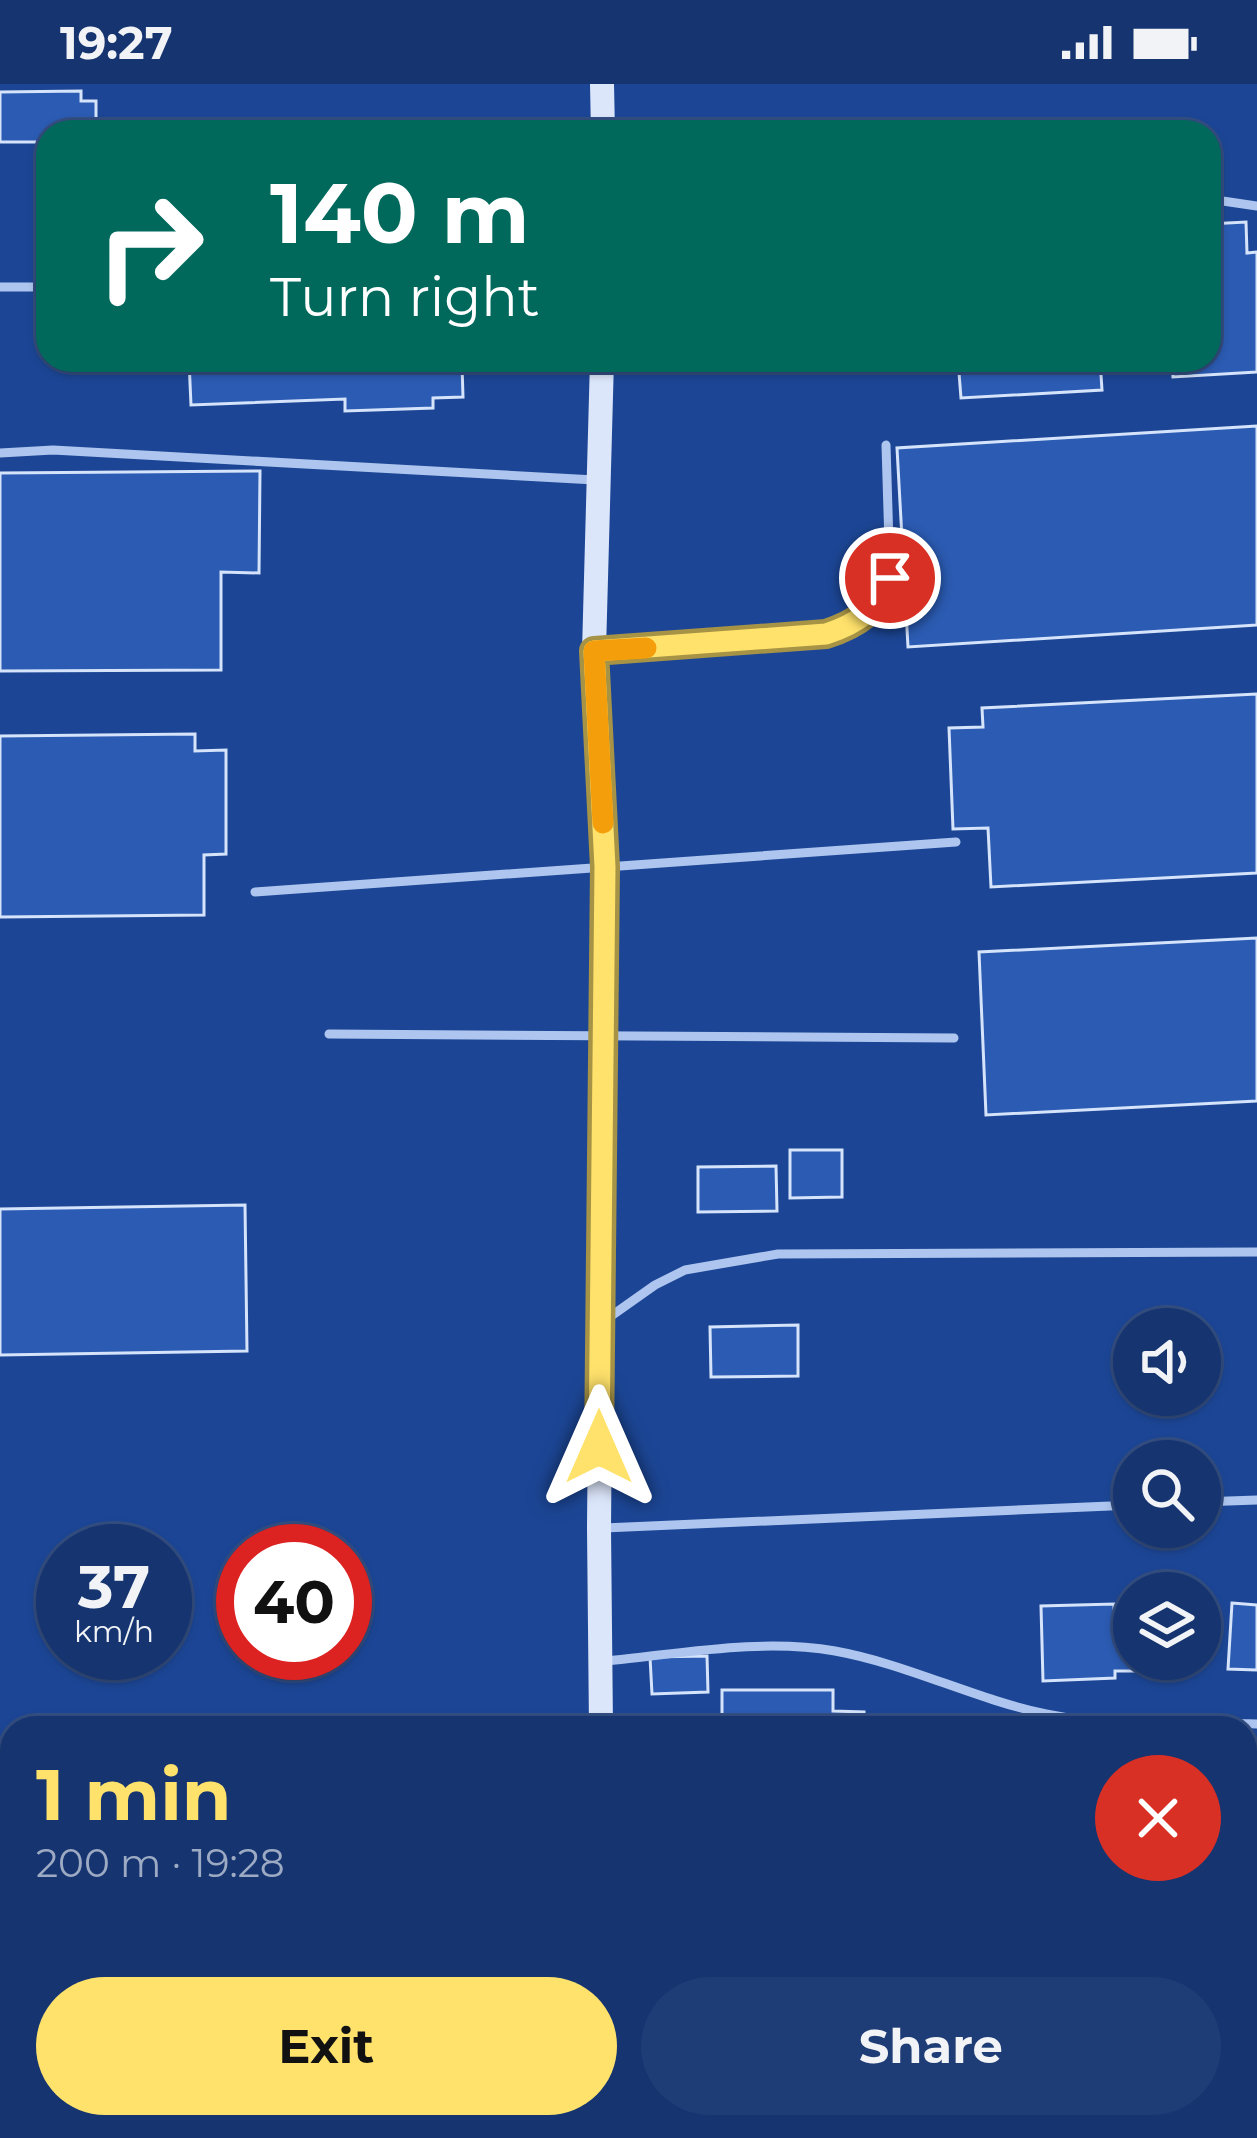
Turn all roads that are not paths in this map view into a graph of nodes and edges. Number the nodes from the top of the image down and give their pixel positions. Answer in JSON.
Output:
{"nodes":[{"id":1,"x":602,"y":84,"type":"edge"},
{"id":2,"x":603,"y":120,"type":"edge"},
{"id":3,"x":1221,"y":201,"type":"edge"},
{"id":4,"x":1257,"y":206,"type":"edge"},
{"id":5,"x":36,"y":286,"type":"edge"},
{"id":6,"x":0,"y":287,"type":"edge"},
{"id":7,"x":602,"y":372,"type":"edge"},
{"id":8,"x":886,"y":445,"type":"dead end"},
{"id":9,"x":0,"y":453,"type":"edge"},
{"id":10,"x":600,"y":480,"type":"junction"},
{"id":11,"x":594,"y":651,"type":"junction"},
{"id":12,"x":956,"y":842,"type":"dead end"},
{"id":13,"x":605,"y":867,"type":"junction"},
{"id":14,"x":255,"y":892,"type":"dead end"},
{"id":15,"x":329,"y":1034,"type":"dead end"},
{"id":16,"x":602,"y":1036,"type":"junction"},
{"id":17,"x":954,"y":1039,"type":"dead end"},
{"id":18,"x":1257,"y":1252,"type":"edge"},
{"id":19,"x":600,"y":1324,"type":"junction"},
{"id":20,"x":1257,"y":1500,"type":"edge"},
{"id":21,"x":1221,"y":1501,"type":"edge"},
{"id":22,"x":1113,"y":1506,"type":"edge"},
{"id":23,"x":598,"y":1528,"type":"junction"},
{"id":24,"x":600,"y":1661,"type":"junction"},
{"id":25,"x":601,"y":1716,"type":"edge"},
{"id":26,"x":1065,"y":1716,"type":"edge"}],
"edges":[{"from":1,"to":2,"type":"street"},
{"from":3,"to":4,"type":"lane"},
{"from":5,"to":6,"type":"lane"},
{"from":7,"to":10,"type":"street"},
{"from":8,"to":11,"type":"lane"},
{"from":9,"to":10,"type":"lane"},
{"from":10,"to":11,"type":"street"},
{"from":11,"to":13,"type":"street"},
{"from":12,"to":13,"type":"lane"},
{"from":13,"to":14,"type":"lane"},
{"from":13,"to":16,"type":"street"},
{"from":15,"to":16,"type":"lane"},
{"from":16,"to":17,"type":"lane"},
{"from":16,"to":19,"type":"street"},
{"from":18,"to":19,"type":"lane"},
{"from":19,"to":23,"type":"street"},
{"from":20,"to":21,"type":"lane"},
{"from":22,"to":23,"type":"lane"},
{"from":23,"to":24,"type":"street"},
{"from":24,"to":25,"type":"street"},
{"from":24,"to":26,"type":"lane"}]}
